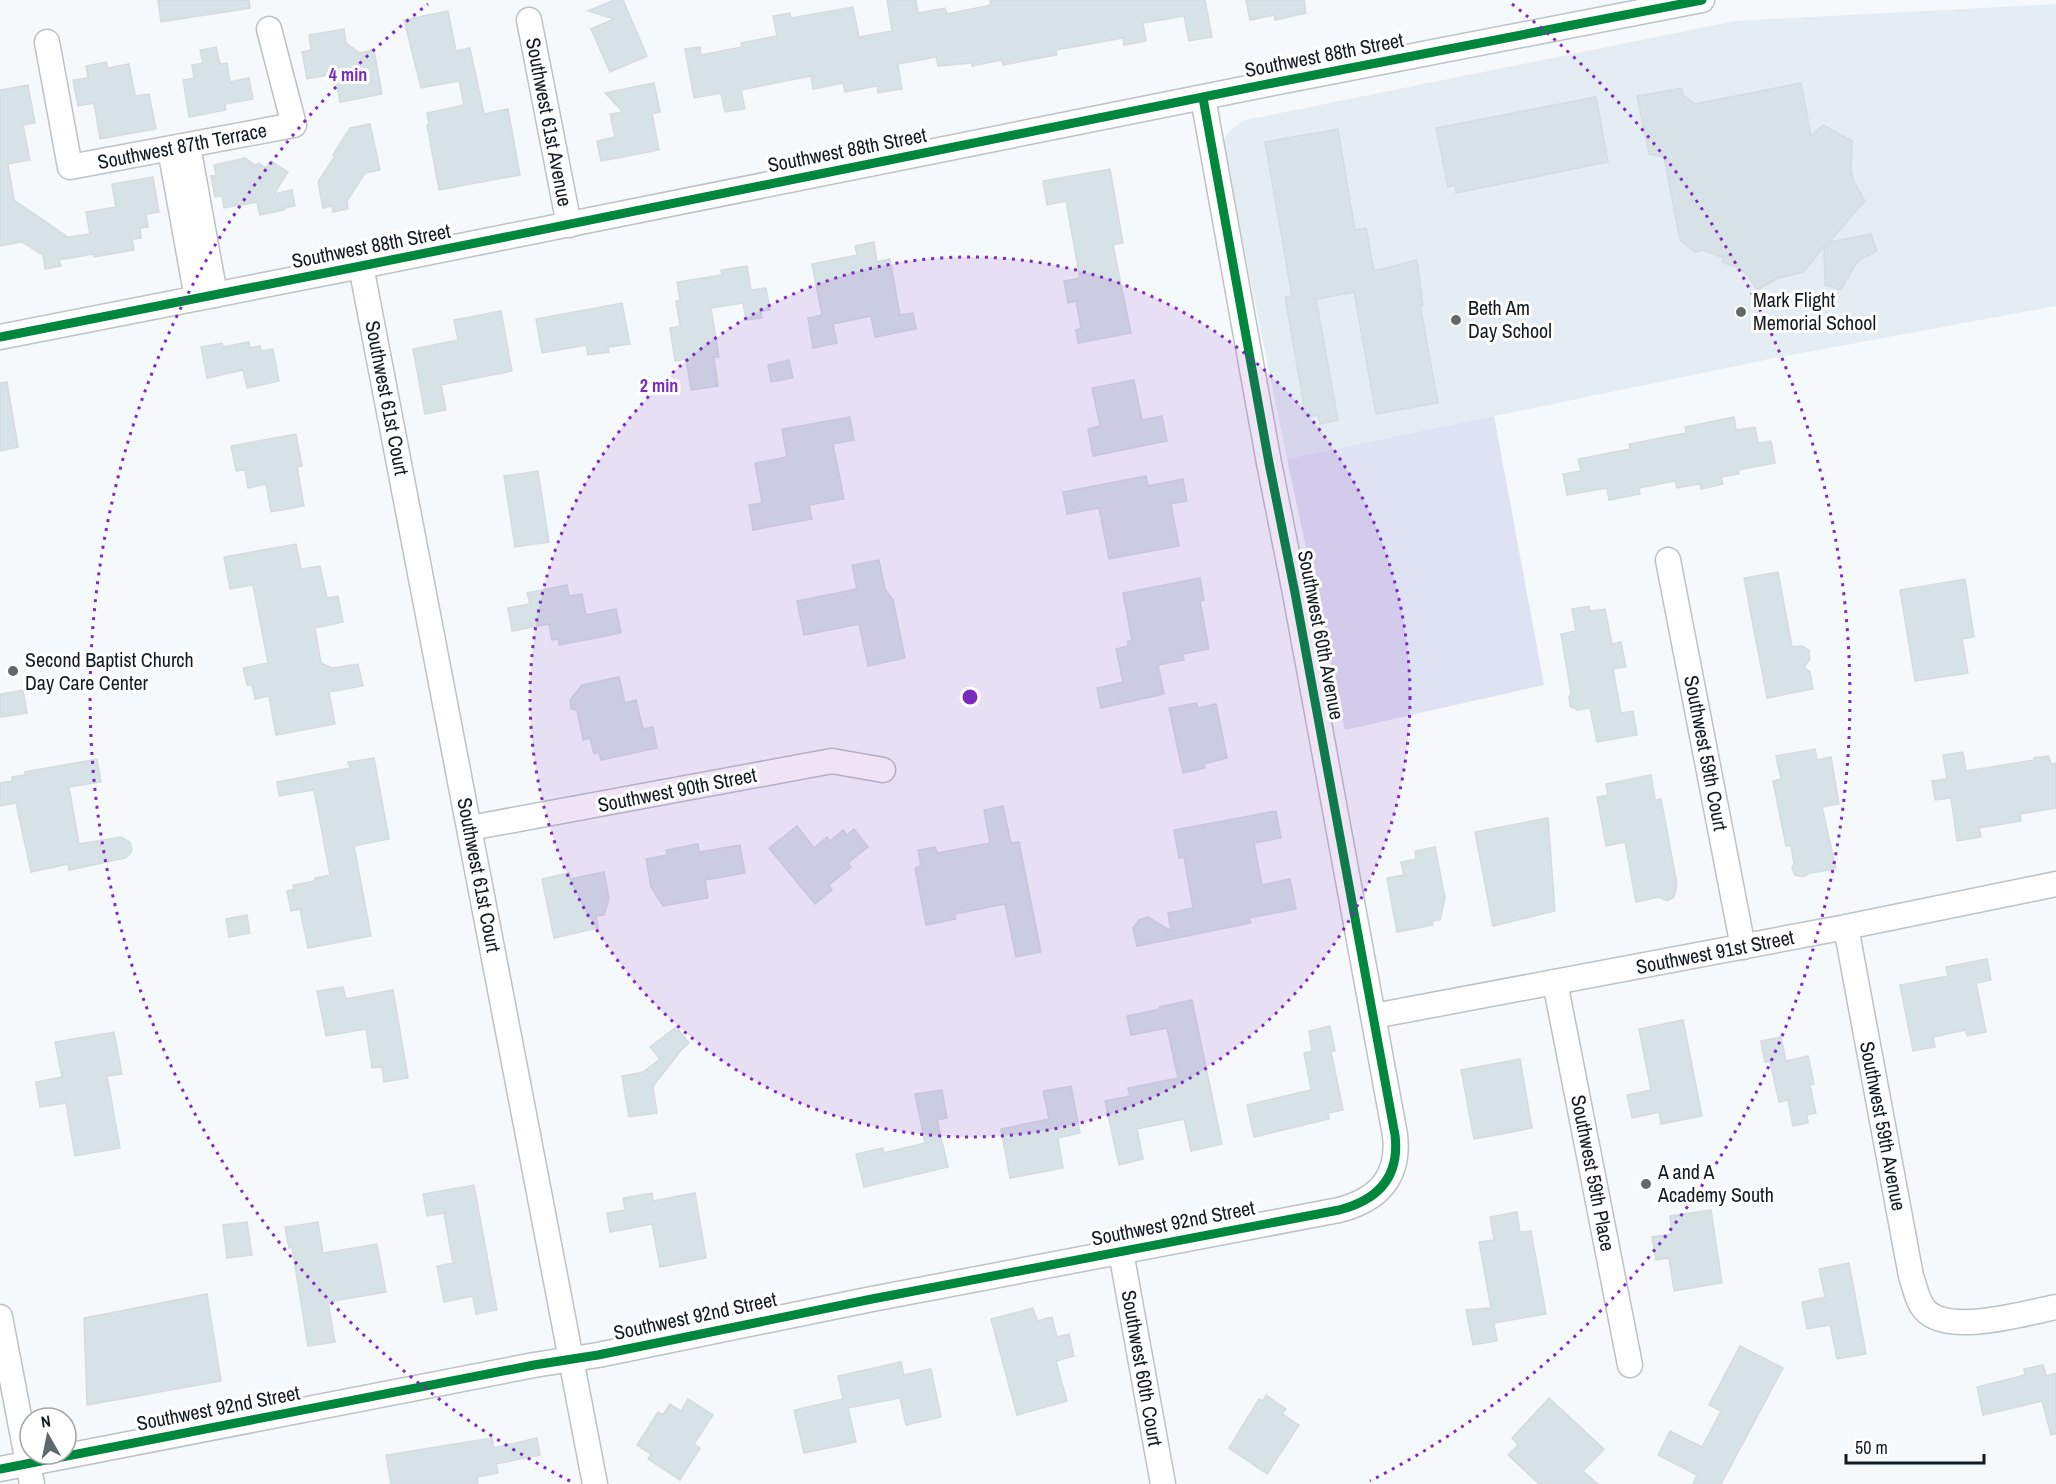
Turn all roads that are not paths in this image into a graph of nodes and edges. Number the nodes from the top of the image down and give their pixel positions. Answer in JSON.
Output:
{"nodes":[{"id":1,"x":1702,"y":0,"type":"edge"},
{"id":2,"x":529,"y":20,"type":"dead end"},
{"id":3,"x":269,"y":29,"type":"dead end"},
{"id":4,"x":47,"y":42,"type":"dead end"},
{"id":5,"x":1203,"y":98,"type":"junction"},
{"id":6,"x":179,"y":147,"type":"junction"},
{"id":7,"x":569,"y":225,"type":"junction"},
{"id":8,"x":361,"y":266,"type":"junction"},
{"id":9,"x":206,"y":296,"type":"junction"},
{"id":10,"x":0,"y":337,"type":"edge"},
{"id":11,"x":1668,"y":560,"type":"dead end"},
{"id":12,"x":883,"y":770,"type":"dead end"},
{"id":13,"x":470,"y":828,"type":"junction"},
{"id":14,"x":2056,"y":884,"type":"edge"},
{"id":15,"x":1846,"y":927,"type":"junction"},
{"id":16,"x":1743,"y":947,"type":"junction"},
{"id":17,"x":1555,"y":982,"type":"junction"},
{"id":18,"x":1374,"y":1016,"type":"junction"},
{"id":19,"x":1388,"y":1178,"type":"joint"},
{"id":20,"x":1121,"y":1251,"type":"junction"},
{"id":21,"x":2056,"y":1307,"type":"edge"},
{"id":22,"x":0,"y":1317,"type":"edge"},
{"id":23,"x":572,"y":1359,"type":"junction"},
{"id":24,"x":1630,"y":1365,"type":"dead end"},
{"id":25,"x":0,"y":1469,"type":"edge"},
{"id":26,"x":30,"y":1474,"type":"edge"},
{"id":27,"x":595,"y":1484,"type":"edge"},
{"id":28,"x":1163,"y":1484,"type":"edge"}],
"edges":[{"from":1,"to":5,"type":"street","name":"Southwest 88th Street"},
{"from":2,"to":7,"type":"street","name":"Southwest 61st Avenue"},
{"from":3,"to":6,"type":"street","name":"Southwest 87th Terrace"},
{"from":4,"to":6,"type":"street","name":"Southwest 87th Terrace"},
{"from":5,"to":7,"type":"street","name":"Southwest 88th Street"},
{"from":5,"to":18,"type":"street","name":"Southwest 60th Avenue"},
{"from":6,"to":9,"type":"street"},
{"from":7,"to":8,"type":"street","name":"Southwest 88th Street"},
{"from":8,"to":9,"type":"street","name":"Southwest 88th Street"},
{"from":8,"to":13,"type":"street","name":"Southwest 61st Court"},
{"from":9,"to":10,"type":"street","name":"Southwest 88th Street"},
{"from":11,"to":16,"type":"street","name":"Southwest 59th Court"},
{"from":12,"to":13,"type":"street","name":"Southwest 90th Street"},
{"from":13,"to":23,"type":"street","name":"Southwest 61st Court"},
{"from":14,"to":15,"type":"street","name":"Southwest 91st Street"},
{"from":15,"to":16,"type":"street","name":"Southwest 91st Street"},
{"from":15,"to":21,"type":"street","name":"Southwest 59th Avenue"},
{"from":16,"to":17,"type":"street","name":"Southwest 91st Street"},
{"from":17,"to":18,"type":"street","name":"Southwest 91st Street"},
{"from":17,"to":24,"type":"street","name":"Southwest 59th Place"},
{"from":18,"to":19,"type":"street","name":"Southwest 60th Avenue"},
{"from":19,"to":20,"type":"street","name":"Southwest 92nd Street"},
{"from":20,"to":23,"type":"street","name":"Southwest 92nd Street"},
{"from":20,"to":28,"type":"street","name":"Southwest 60th Court"},
{"from":22,"to":26,"type":"street"},
{"from":23,"to":26,"type":"street","name":"Southwest 92nd Street"},
{"from":23,"to":27,"type":"street","name":"Southwest 61st Court"},
{"from":25,"to":26,"type":"street","name":"Southwest 92nd Street"}]}
